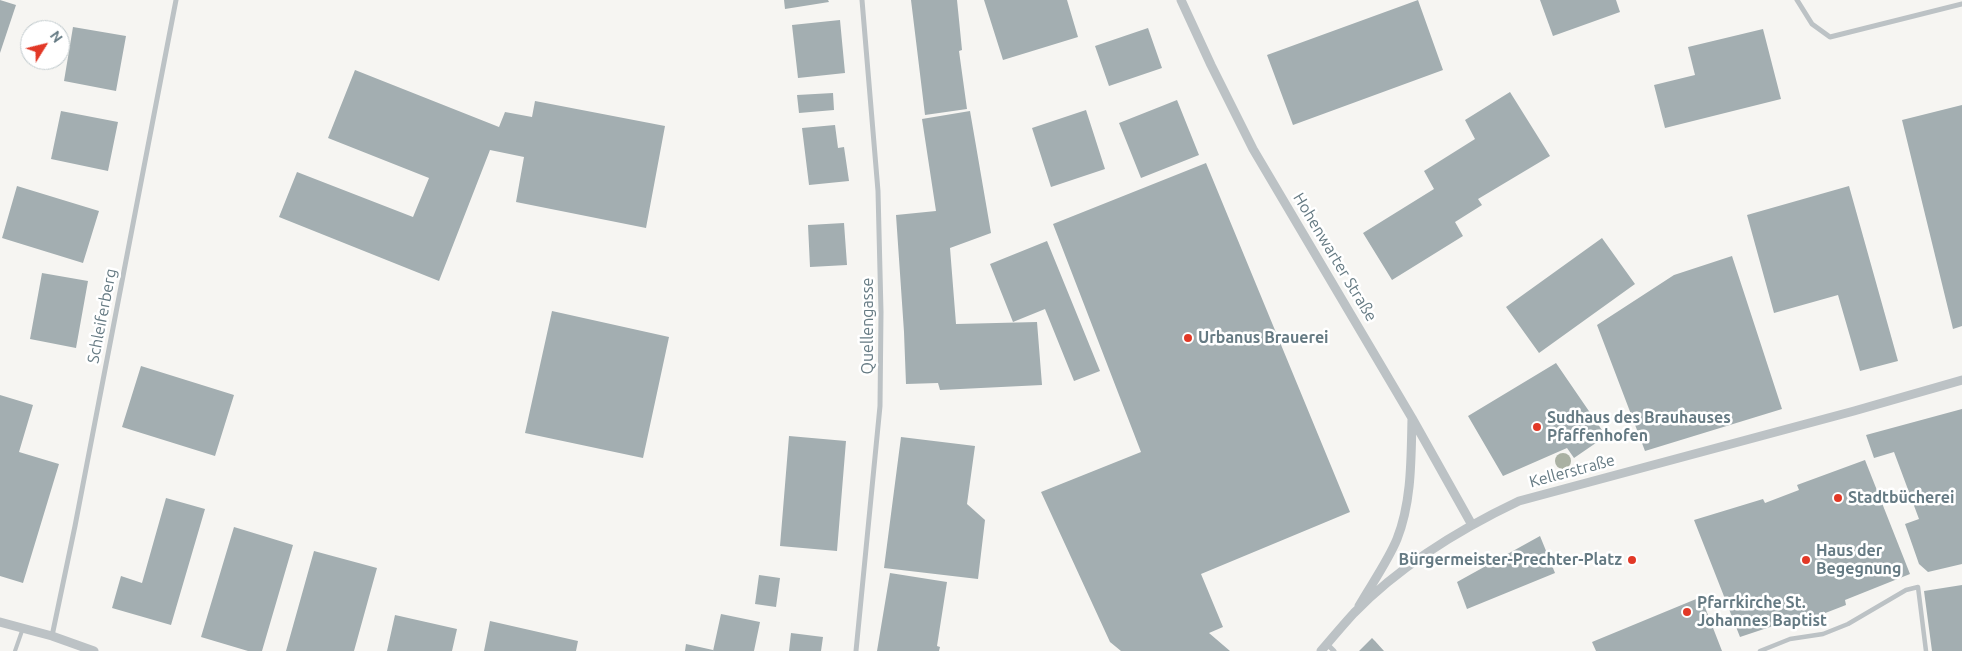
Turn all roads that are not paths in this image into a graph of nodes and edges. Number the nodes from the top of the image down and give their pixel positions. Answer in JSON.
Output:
{"nodes":[{"id":1,"x":176,"y":0,"type":"edge"},
{"id":2,"x":862,"y":0,"type":"edge"},
{"id":3,"x":1181,"y":0,"type":"edge"},
{"id":4,"x":1797,"y":0,"type":"edge"},
{"id":5,"x":1962,"y":4,"type":"edge"},
{"id":6,"x":1962,"y":380,"type":"edge"},
{"id":7,"x":1412,"y":418,"type":"junction"},
{"id":8,"x":1472,"y":525,"type":"junction"},
{"id":9,"x":1355,"y":612,"type":"junction"},
{"id":10,"x":0,"y":622,"type":"edge"},
{"id":11,"x":23,"y":628,"type":"junction"},
{"id":12,"x":52,"y":636,"type":"junction"},
{"id":13,"x":1327,"y":649,"type":"edge"},
{"id":14,"x":15,"y":651,"type":"edge"},
{"id":15,"x":94,"y":651,"type":"edge"},
{"id":16,"x":856,"y":651,"type":"edge"},
{"id":17,"x":1760,"y":651,"type":"edge"},
{"id":18,"x":1926,"y":651,"type":"edge"}],
"edges":[{"from":1,"to":12,"type":"street","name":"Schleiferberg"},
{"from":2,"to":16,"type":"street","name":"Quellengasse"},
{"from":3,"to":7,"type":"street","name":"Hohenwarter Straße"},
{"from":4,"to":5,"type":"street"},
{"from":6,"to":8,"type":"street","name":"Kellerstraße"},
{"from":7,"to":8,"type":"street","name":"Hohenwarter Straße"},
{"from":7,"to":9,"type":"street"},
{"from":8,"to":9,"type":"street","name":"Kellerstraße"},
{"from":9,"to":13,"type":"street","name":"Kellerstraße"},
{"from":10,"to":11,"type":"street"},
{"from":11,"to":12,"type":"street"},
{"from":11,"to":14,"type":"lane"},
{"from":12,"to":15,"type":"street"},
{"from":17,"to":18,"type":"street"}]}
